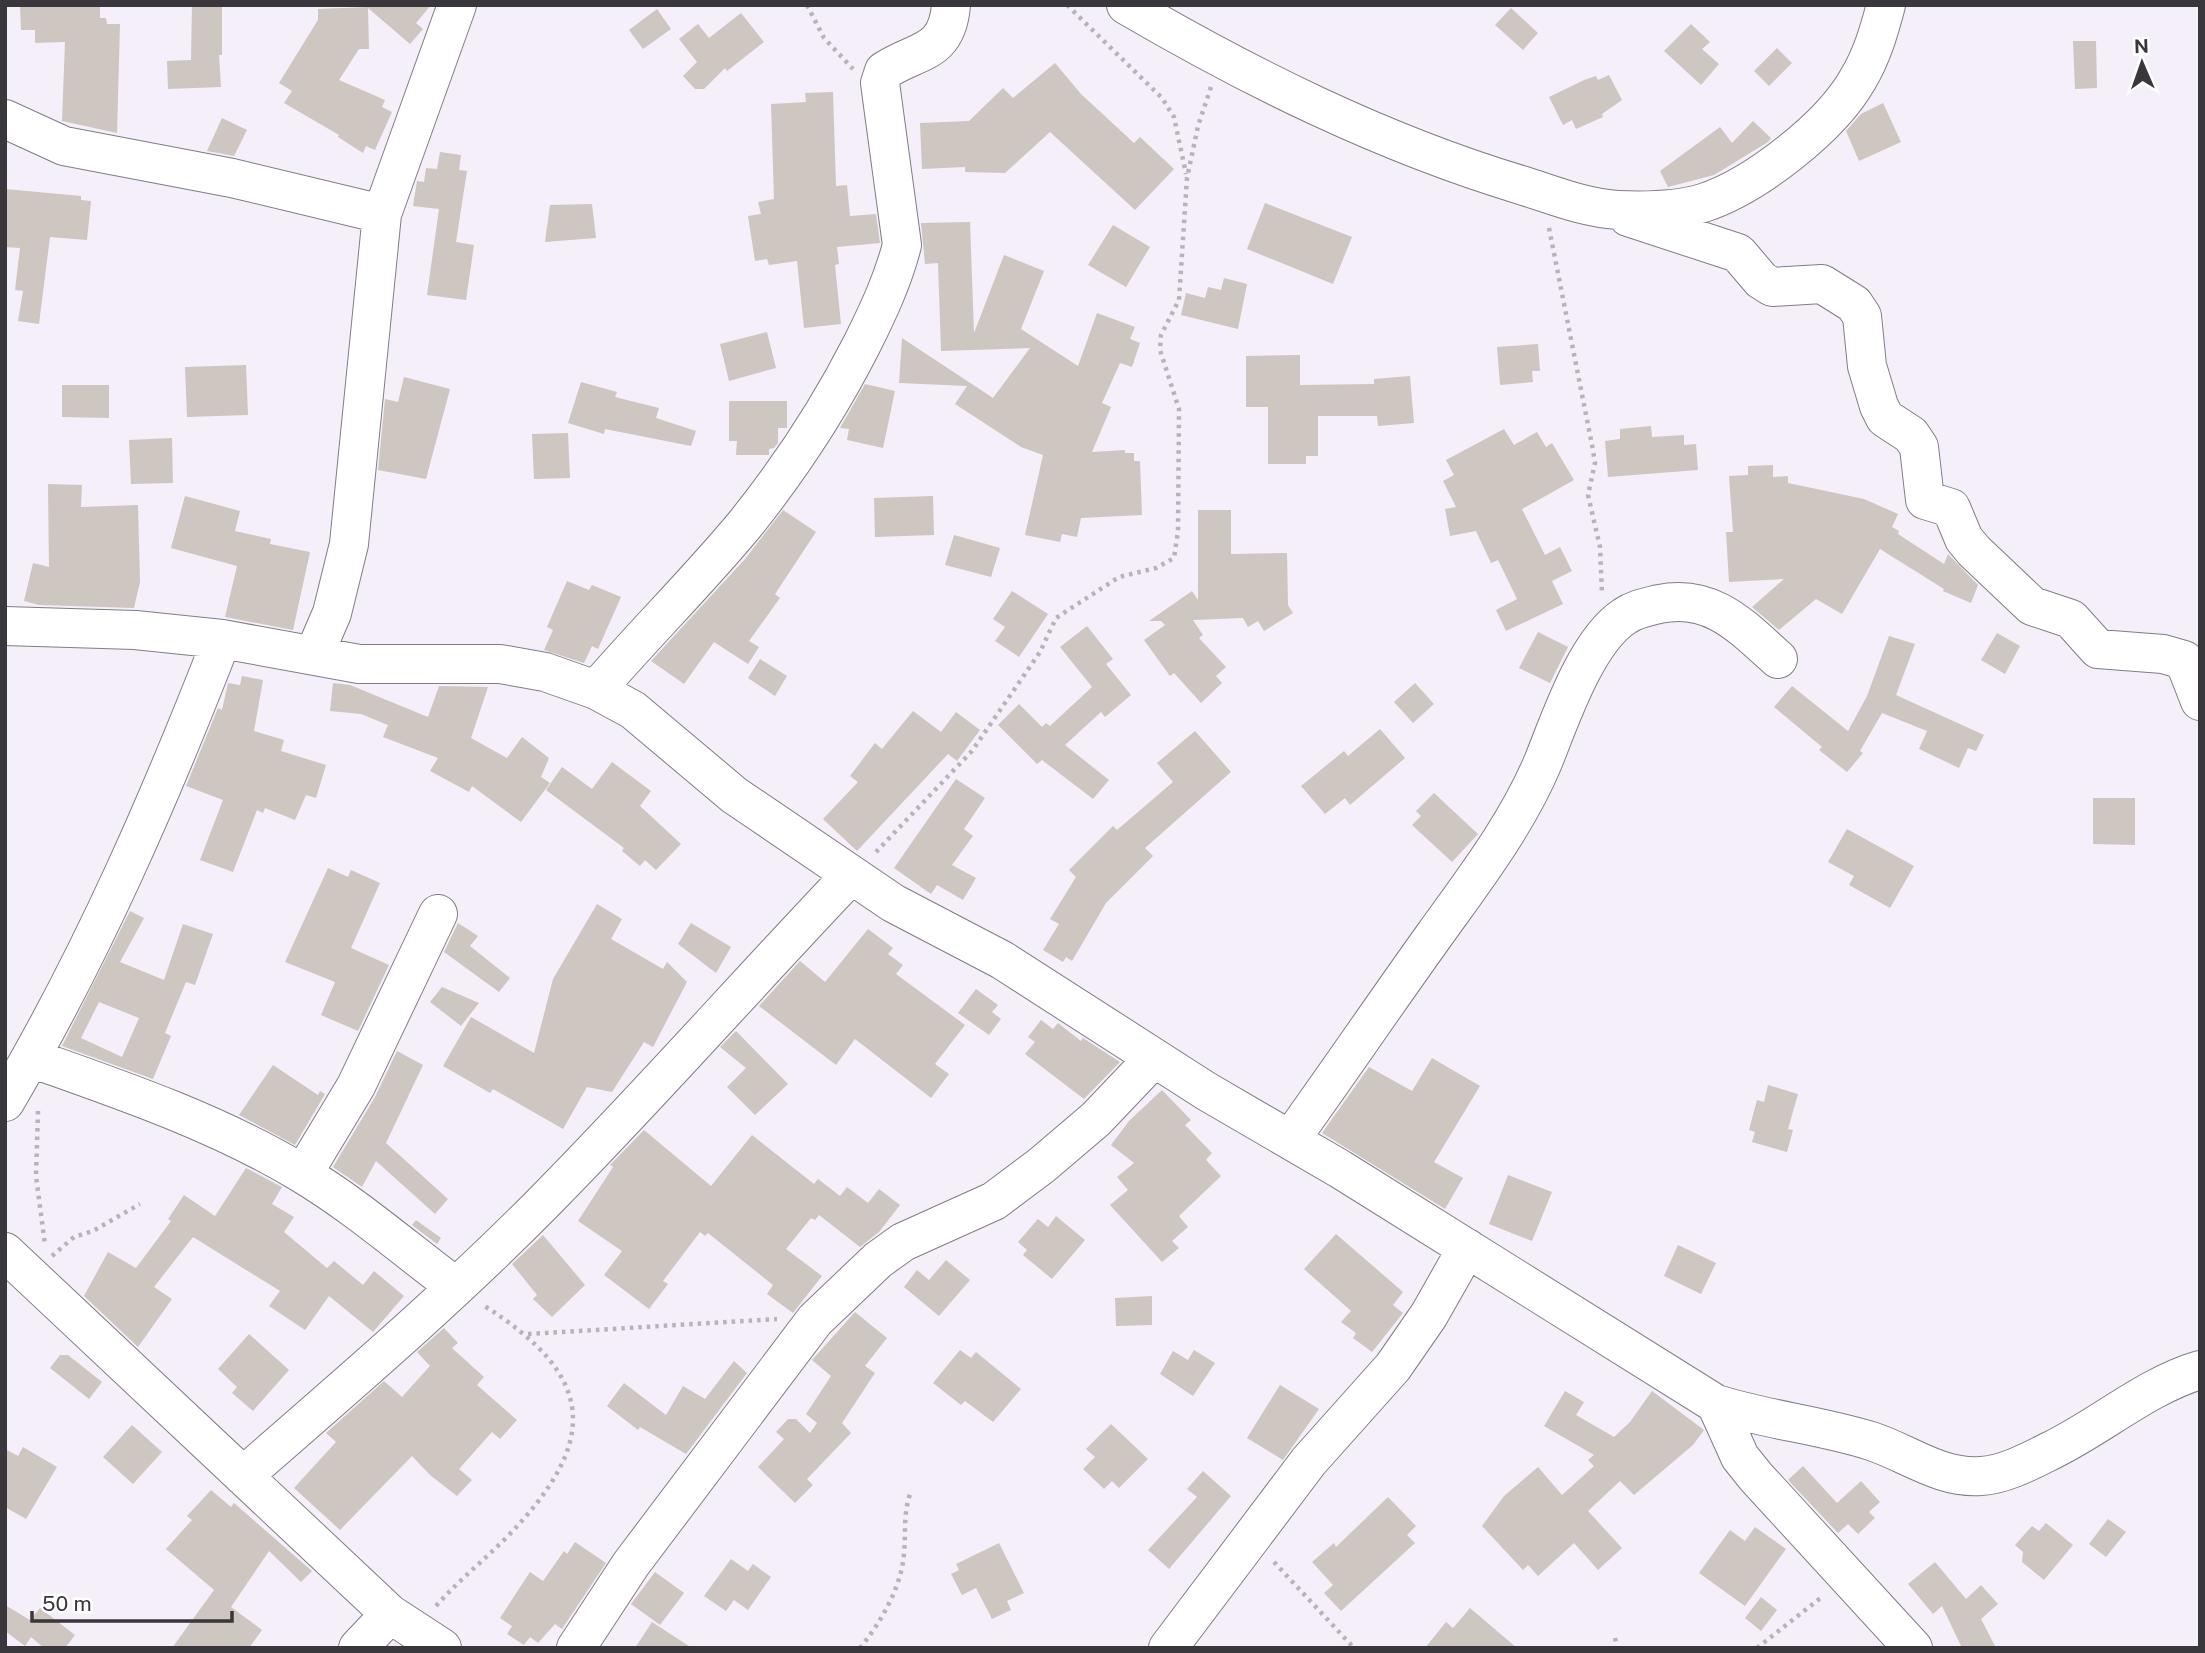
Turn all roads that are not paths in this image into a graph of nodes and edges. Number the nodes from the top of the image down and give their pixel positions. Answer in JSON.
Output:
{"nodes":[{"id":1,"x":457,"y":5,"type":"edge"},
{"id":2,"x":951,"y":5,"type":"edge"},
{"id":3,"x":1126,"y":5,"type":"edge"},
{"id":4,"x":1886,"y":5,"type":"edge"},
{"id":5,"x":5,"y":120,"type":"edge"},
{"id":6,"x":1603,"y":208,"type":"junction"},
{"id":7,"x":383,"y":214,"type":"junction"},
{"id":8,"x":5,"y":626,"type":"edge"},
{"id":9,"x":222,"y":639,"type":"junction"},
{"id":10,"x":314,"y":655,"type":"junction"},
{"id":11,"x":1777,"y":659,"type":"dead end"},
{"id":12,"x":596,"y":690,"type":"junction"},
{"id":13,"x":2200,"y":701,"type":"edge"},
{"id":14,"x":850,"y":874,"type":"junction"},
{"id":15,"x":438,"y":914,"type":"dead end"},
{"id":16,"x":1154,"y":1058,"type":"junction"},
{"id":17,"x":33,"y":1059,"type":"junction"},
{"id":18,"x":5,"y":1102,"type":"edge"},
{"id":19,"x":1290,"y":1140,"type":"junction"},
{"id":20,"x":303,"y":1174,"type":"junction"},
{"id":21,"x":1467,"y":1248,"type":"junction"},
{"id":22,"x":5,"y":1252,"type":"edge"},
{"id":23,"x":456,"y":1287,"type":"junction"},
{"id":24,"x":2200,"y":1370,"type":"edge"},
{"id":25,"x":1716,"y":1404,"type":"junction"},
{"id":26,"x":243,"y":1476,"type":"junction"},
{"id":27,"x":416,"y":1631,"type":"edge"},
{"id":28,"x":1180,"y":1644,"type":"edge"},
{"id":29,"x":358,"y":1648,"type":"edge"},
{"id":30,"x":576,"y":1648,"type":"edge"},
{"id":31,"x":1913,"y":1648,"type":"edge"}],
"edges":[{"from":1,"to":7,"type":"street"},
{"from":2,"to":12,"type":"street"},
{"from":3,"to":6,"type":"street"},
{"from":4,"to":6,"type":"street"},
{"from":5,"to":7,"type":"street"},
{"from":6,"to":13,"type":"street"},
{"from":7,"to":10,"type":"street"},
{"from":8,"to":9,"type":"street"},
{"from":9,"to":10,"type":"street"},
{"from":9,"to":17,"type":"street"},
{"from":10,"to":12,"type":"street"},
{"from":11,"to":19,"type":"street"},
{"from":12,"to":14,"type":"street"},
{"from":14,"to":16,"type":"street"},
{"from":14,"to":23,"type":"street"},
{"from":15,"to":20,"type":"street"},
{"from":16,"to":19,"type":"street"},
{"from":16,"to":30,"type":"street"},
{"from":17,"to":18,"type":"street"},
{"from":17,"to":20,"type":"street"},
{"from":19,"to":21,"type":"street"},
{"from":20,"to":23,"type":"street"},
{"from":21,"to":25,"type":"street"},
{"from":21,"to":28,"type":"street"},
{"from":22,"to":26,"type":"street"},
{"from":23,"to":26,"type":"street"},
{"from":24,"to":25,"type":"street"},
{"from":25,"to":31,"type":"street"},
{"from":26,"to":27,"type":"street"},
{"from":27,"to":29,"type":"street"}]}
